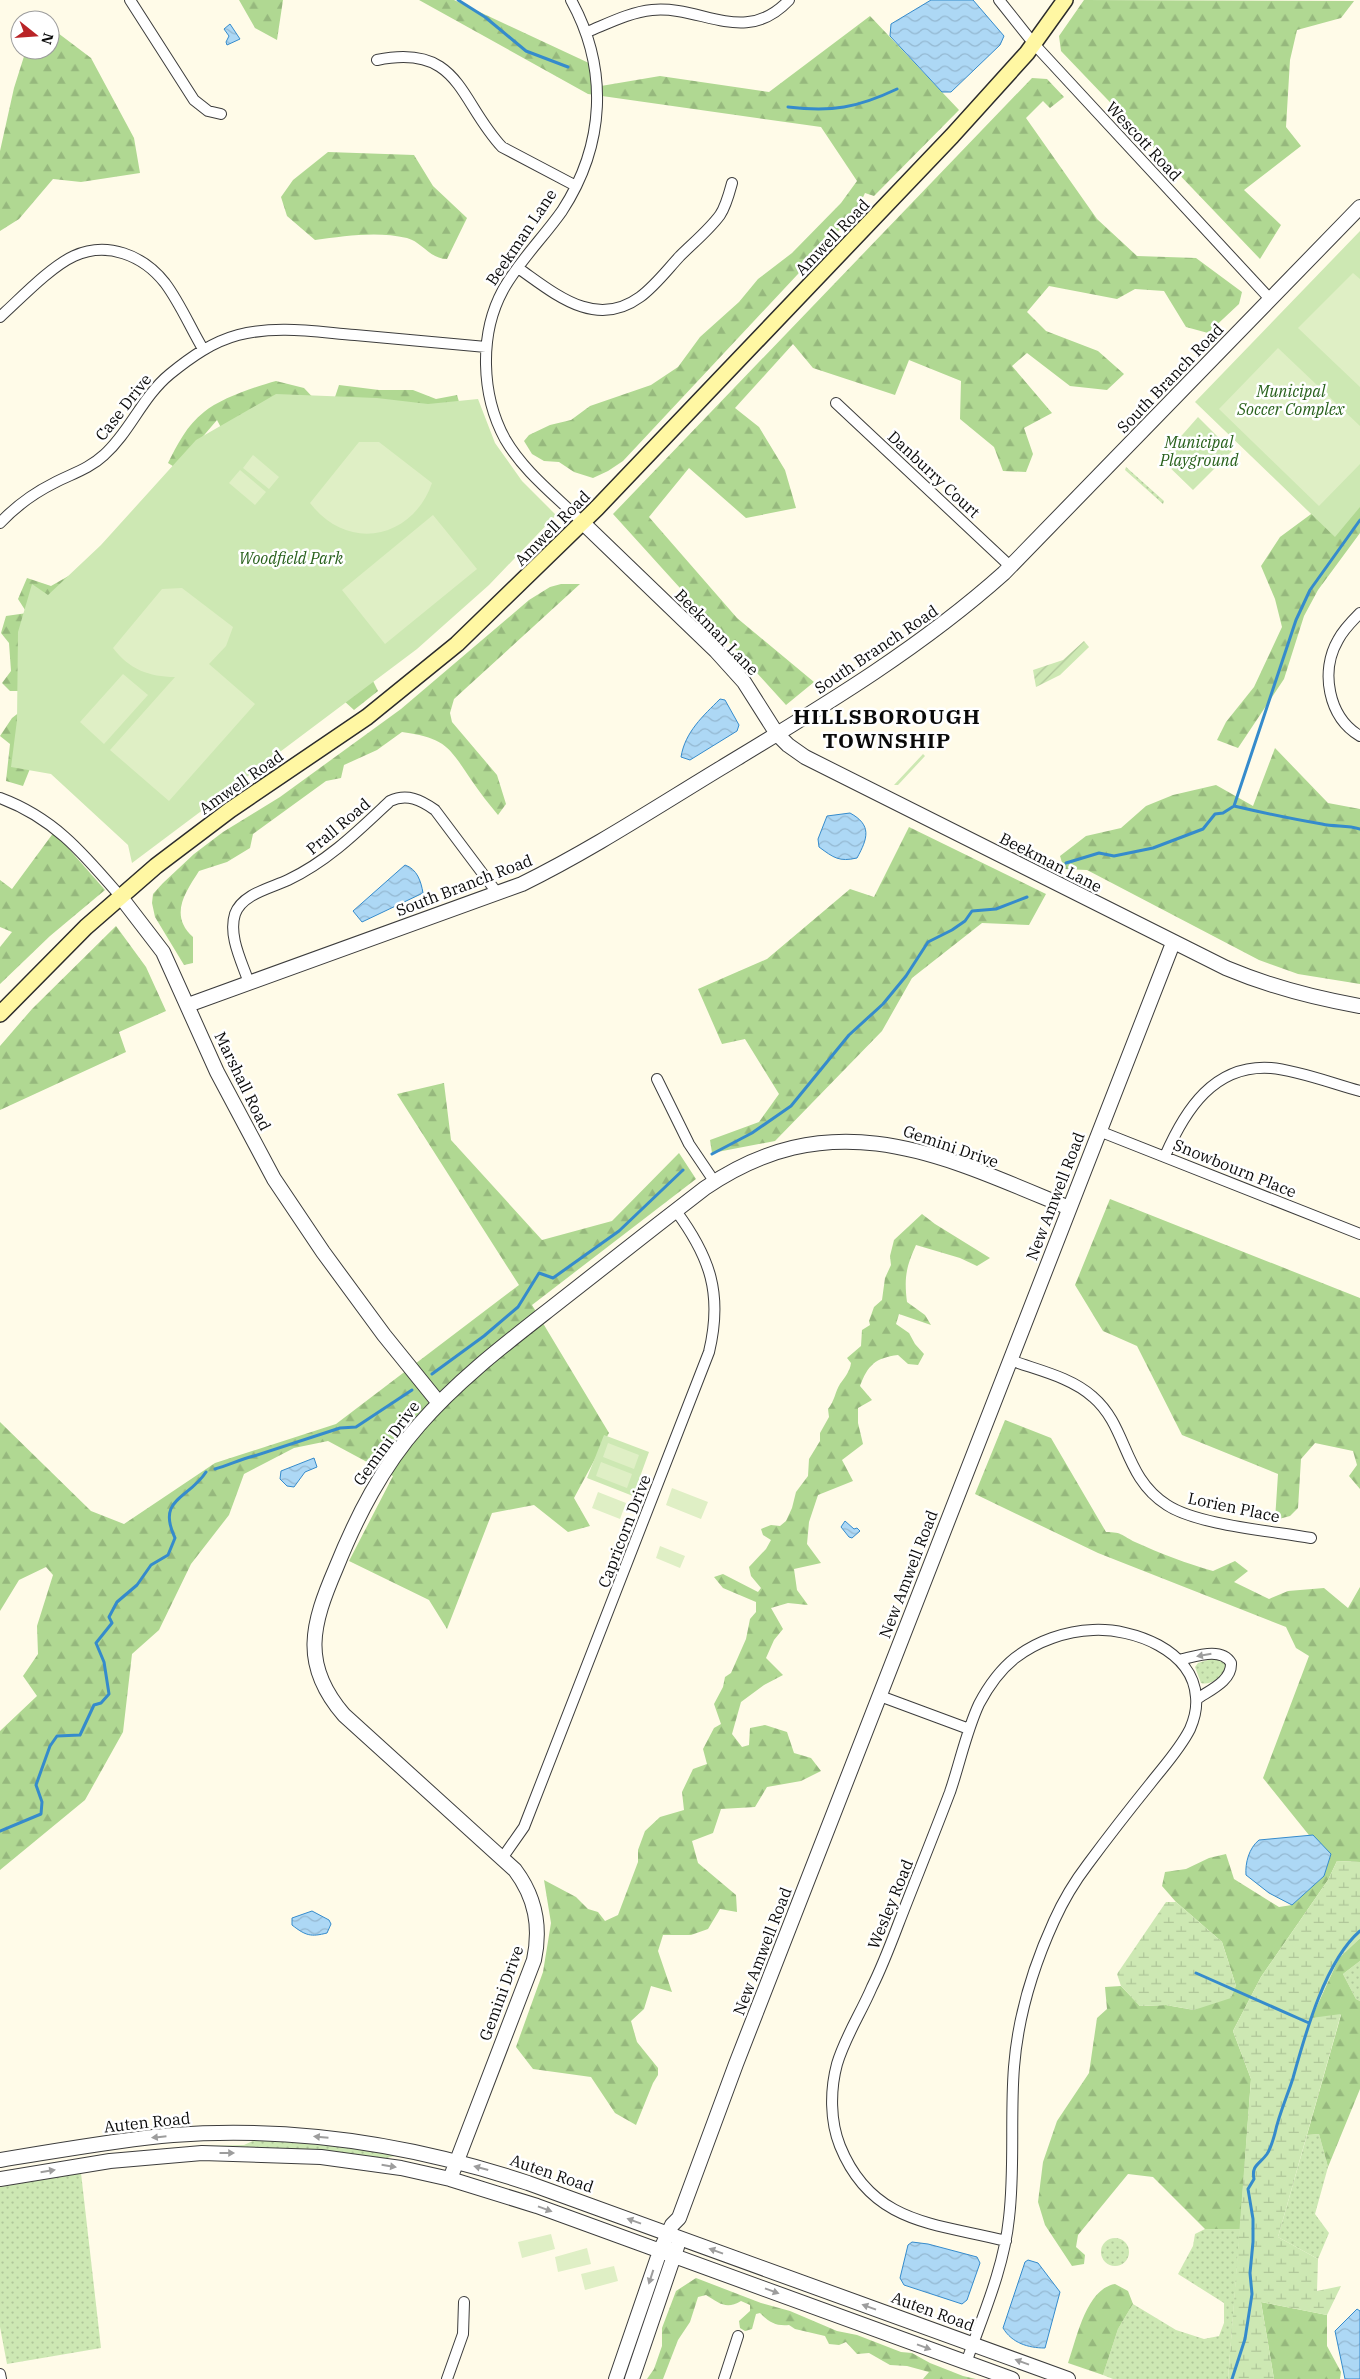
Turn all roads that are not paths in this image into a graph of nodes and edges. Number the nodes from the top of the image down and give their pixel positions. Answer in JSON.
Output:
{"nodes":[{"id":1,"x":130,"y":0,"type":"edge"},
{"id":2,"x":571,"y":0,"type":"edge"},
{"id":3,"x":789,"y":0,"type":"edge"},
{"id":4,"x":999,"y":0,"type":"edge"},
{"id":5,"x":1065,"y":0,"type":"edge"},
{"id":6,"x":587,"y":32,"type":"junction"},
{"id":7,"x":1034,"y":44,"type":"junction"},
{"id":8,"x":377,"y":60,"type":"dead end"},
{"id":9,"x":221,"y":114,"type":"dead end"},
{"id":10,"x":732,"y":183,"type":"dead end"},
{"id":11,"x":576,"y":186,"type":"junction"},
{"id":12,"x":1360,"y":207,"type":"edge"},
{"id":13,"x":518,"y":268,"type":"junction"},
{"id":14,"x":1270,"y":299,"type":"junction"},
{"id":15,"x":0,"y":317,"type":"edge"},
{"id":16,"x":486,"y":347,"type":"junction"},
{"id":17,"x":203,"y":349,"type":"junction"},
{"id":18,"x":836,"y":403,"type":"dead end"},
{"id":19,"x":582,"y":522,"type":"junction"},
{"id":20,"x":0,"y":523,"type":"edge"},
{"id":21,"x":1011,"y":567,"type":"junction"},
{"id":22,"x":1360,"y":613,"type":"edge"},
{"id":23,"x":778,"y":734,"type":"junction"},
{"id":24,"x":1360,"y":736,"type":"edge"},
{"id":25,"x":0,"y":798,"type":"edge"},
{"id":26,"x":498,"y":894,"type":"junction"},
{"id":27,"x":120,"y":896,"type":"junction"},
{"id":28,"x":1173,"y":943,"type":"junction"},
{"id":29,"x":249,"y":983,"type":"junction"},
{"id":30,"x":188,"y":1005,"type":"junction"},
{"id":31,"x":1360,"y":1006,"type":"edge"},
{"id":32,"x":0,"y":1014,"type":"edge"},
{"id":33,"x":657,"y":1079,"type":"dead end"},
{"id":34,"x":1360,"y":1092,"type":"edge"},
{"id":35,"x":1100,"y":1131,"type":"junction"},
{"id":36,"x":1165,"y":1156,"type":"junction"},
{"id":37,"x":714,"y":1181,"type":"junction"},
{"id":38,"x":1069,"y":1208,"type":"junction"},
{"id":39,"x":676,"y":1211,"type":"junction"},
{"id":40,"x":1360,"y":1234,"type":"edge"},
{"id":41,"x":1010,"y":1360,"type":"junction"},
{"id":42,"x":439,"y":1403,"type":"junction"},
{"id":43,"x":1311,"y":1538,"type":"dead end"},
{"id":44,"x":1179,"y":1660,"type":"junction"},
{"id":45,"x":880,"y":1696,"type":"junction"},
{"id":46,"x":1197,"y":1699,"type":"junction"},
{"id":47,"x":970,"y":1730,"type":"junction"},
{"id":48,"x":503,"y":1858,"type":"junction"},
{"id":49,"x":0,"y":2160,"type":"edge"},
{"id":50,"x":456,"y":2161,"type":"junction"},
{"id":51,"x":450,"y":2179,"type":"junction"},
{"id":52,"x":0,"y":2180,"type":"edge"},
{"id":53,"x":674,"y":2236,"type":"junction"},
{"id":54,"x":1006,"y":2241,"type":"junction"},
{"id":55,"x":660,"y":2251,"type":"junction"},
{"id":56,"x":674,"y":2256,"type":"junction"},
{"id":57,"x":464,"y":2302,"type":"dead end"},
{"id":58,"x":738,"y":2336,"type":"dead end"},
{"id":59,"x":973,"y":2344,"type":"junction"},
{"id":60,"x":966,"y":2362,"type":"junction"},
{"id":61,"x":0,"y":2374,"type":"edge"},
{"id":62,"x":1,"y":2379,"type":"edge"},
{"id":63,"x":447,"y":2379,"type":"edge"},
{"id":64,"x":616,"y":2379,"type":"edge"},
{"id":65,"x":632,"y":2379,"type":"edge"},
{"id":66,"x":724,"y":2379,"type":"edge"},
{"id":67,"x":1012,"y":2379,"type":"edge"},
{"id":68,"x":1068,"y":2379,"type":"edge"}],
"edges":[{"from":1,"to":9,"type":"street"},
{"from":2,"to":6,"type":"street","name":"Beekman Lane"},
{"from":3,"to":6,"type":"street"},
{"from":4,"to":7,"type":"street","name":"Wescott Road"},
{"from":5,"to":7,"type":"main road","name":"Amwell Road"},
{"from":6,"to":11,"type":"street","name":"Beekman Lane"},
{"from":7,"to":14,"type":"street","name":"Wescott Road"},
{"from":7,"to":19,"type":"main road","name":"Amwell Road"},
{"from":8,"to":11,"type":"street"},
{"from":10,"to":13,"type":"street"},
{"from":11,"to":13,"type":"street","name":"Beekman Lane"},
{"from":12,"to":14,"type":"street","name":"South Branch Road"},
{"from":13,"to":16,"type":"street","name":"Beekman Lane"},
{"from":14,"to":21,"type":"street","name":"South Branch Road"},
{"from":15,"to":17,"type":"street"},
{"from":16,"to":17,"type":"street","name":"Case Drive"},
{"from":16,"to":19,"type":"street","name":"Beekman Lane"},
{"from":17,"to":20,"type":"street","name":"Case Drive"},
{"from":18,"to":21,"type":"street","name":"Danburry Court"},
{"from":19,"to":23,"type":"street","name":"Beekman Lane"},
{"from":19,"to":27,"type":"main road","name":"Amwell Road"},
{"from":21,"to":23,"type":"street","name":"South Branch Road"},
{"from":22,"to":24,"type":"street"},
{"from":23,"to":26,"type":"street","name":"South Branch Road"},
{"from":23,"to":28,"type":"street","name":"Beekman Lane"},
{"from":25,"to":27,"type":"street","name":"Marshall Road"},
{"from":26,"to":29,"type":"street","name":"South Branch Road"},
{"from":26,"to":29,"type":"street","name":"Prall Road"},
{"from":27,"to":30,"type":"street","name":"Marshall Road"},
{"from":27,"to":32,"type":"main road","name":"Amwell Road"},
{"from":28,"to":31,"type":"street","name":"Beekman Lane"},
{"from":28,"to":35,"type":"street","name":"New Amwell Road"},
{"from":29,"to":30,"type":"street","name":"South Branch Road"},
{"from":30,"to":42,"type":"street","name":"Marshall Road"},
{"from":33,"to":37,"type":"street"},
{"from":34,"to":36,"type":"street"},
{"from":35,"to":36,"type":"street","name":"Snowbourn Place"},
{"from":35,"to":38,"type":"street","name":"New Amwell Road"},
{"from":36,"to":40,"type":"street","name":"Snowbourn Place"},
{"from":37,"to":38,"type":"street","name":"Gemini Drive"},
{"from":37,"to":39,"type":"street","name":"Gemini Drive"},
{"from":38,"to":41,"type":"street","name":"New Amwell Road"},
{"from":39,"to":42,"type":"street","name":"Gemini Drive"},
{"from":39,"to":48,"type":"street","name":"Capricorn Drive"},
{"from":41,"to":43,"type":"street","name":"Lorien Place"},
{"from":41,"to":45,"type":"street","name":"New Amwell Road"},
{"from":42,"to":48,"type":"street","name":"Gemini Drive"},
{"from":44,"to":46,"type":"street","name":"Wesley Road"},
{"from":46,"to":44,"type":"street","one_way":true},
{"from":44,"to":47,"type":"street","name":"Wesley Road"},
{"from":45,"to":47,"type":"street"},
{"from":45,"to":53,"type":"street","name":"New Amwell Road"},
{"from":46,"to":54,"type":"street"},
{"from":47,"to":54,"type":"street","name":"Wesley Road"},
{"from":48,"to":50,"type":"street","name":"Gemini Drive"},
{"from":50,"to":49,"type":"street","name":"Auten Road","one_way":true},
{"from":50,"to":51,"type":"street","name":"Gemini Drive"},
{"from":53,"to":50,"type":"street","name":"Auten Road","one_way":true},
{"from":52,"to":51,"type":"street","one_way":true},
{"from":51,"to":55,"type":"street","one_way":true},
{"from":53,"to":55,"type":"street","name":"New Amwell Road"},
{"from":53,"to":56,"type":"street","name":"New Amwell Road"},
{"from":59,"to":53,"type":"street","name":"Auten Road","one_way":true},
{"from":54,"to":59,"type":"street"},
{"from":55,"to":56,"type":"street"},
{"from":55,"to":64,"type":"street","name":"New Amwell Road","one_way":true},
{"from":56,"to":60,"type":"street","one_way":true},
{"from":56,"to":65,"type":"street","name":"New Amwell Road"},
{"from":57,"to":63,"type":"street"},
{"from":58,"to":66,"type":"street"},
{"from":59,"to":60,"type":"street"},
{"from":68,"to":59,"type":"street","name":"Auten Road","one_way":true},
{"from":60,"to":67,"type":"street"},
{"from":61,"to":62,"type":"street"}]}
